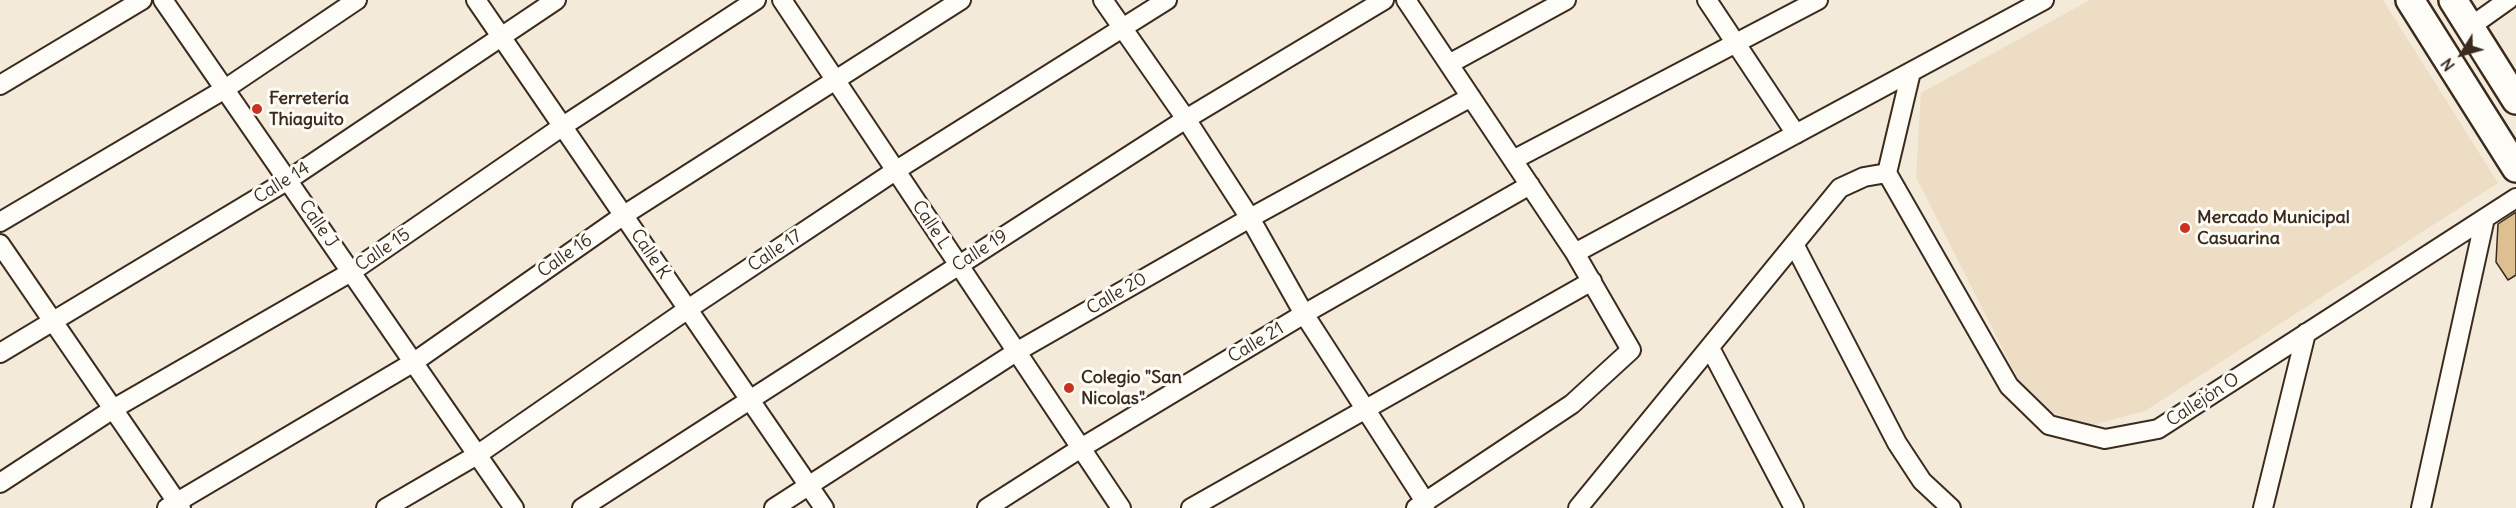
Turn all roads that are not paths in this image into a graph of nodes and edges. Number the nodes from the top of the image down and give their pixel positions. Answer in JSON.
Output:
{"nodes":[{"id":1,"x":142,"y":0,"type":"edge"},
{"id":2,"x":163,"y":0,"type":"edge"},
{"id":3,"x":357,"y":0,"type":"edge"},
{"id":4,"x":476,"y":0,"type":"edge"},
{"id":5,"x":556,"y":0,"type":"edge"},
{"id":6,"x":756,"y":0,"type":"edge"},
{"id":7,"x":782,"y":0,"type":"edge"},
{"id":8,"x":961,"y":0,"type":"edge"},
{"id":9,"x":1103,"y":0,"type":"edge"},
{"id":10,"x":1167,"y":0,"type":"edge"},
{"id":11,"x":1384,"y":0,"type":"edge"},
{"id":12,"x":1406,"y":0,"type":"edge"},
{"id":13,"x":1566,"y":0,"type":"edge"},
{"id":14,"x":1707,"y":0,"type":"edge"},
{"id":15,"x":1818,"y":0,"type":"edge"},
{"id":16,"x":2044,"y":0,"type":"edge"},
{"id":17,"x":2410,"y":0,"type":"edge"},
{"id":18,"x":2453,"y":0,"type":"edge"},
{"id":19,"x":2508,"y":0,"type":"edge"},
{"id":20,"x":2013,"y":7,"type":"edge"},
{"id":21,"x":2470,"y":27,"type":"junction"},
{"id":22,"x":1122,"y":28,"type":"junction"},
{"id":23,"x":501,"y":36,"type":"junction"},
{"id":24,"x":1736,"y":43,"type":"junction"},
{"id":25,"x":1449,"y":64,"type":"junction"},
{"id":26,"x":1911,"y":72,"type":"junction"},
{"id":27,"x":835,"y":81,"type":"junction"},
{"id":28,"x":0,"y":84,"type":"edge"},
{"id":29,"x":225,"y":89,"type":"junction"},
{"id":30,"x":1471,"y":97,"type":"junction"},
{"id":31,"x":2516,"y":100,"type":"edge"},
{"id":32,"x":1186,"y":119,"type":"junction"},
{"id":33,"x":563,"y":126,"type":"junction"},
{"id":34,"x":1796,"y":134,"type":"junction"},
{"id":35,"x":1513,"y":160,"type":"junction"},
{"id":36,"x":2516,"y":168,"type":"edge"},
{"id":37,"x":895,"y":171,"type":"junction"},
{"id":38,"x":1887,"y":173,"type":"junction"},
{"id":39,"x":288,"y":180,"type":"junction"},
{"id":40,"x":1530,"y":185,"type":"junction"},
{"id":41,"x":2516,"y":198,"type":"edge"},
{"id":42,"x":624,"y":215,"type":"junction"},
{"id":43,"x":1250,"y":218,"type":"junction"},
{"id":44,"x":2485,"y":218,"type":"junction"},
{"id":45,"x":0,"y":222,"type":"edge"},
{"id":46,"x":0,"y":243,"type":"edge"},
{"id":47,"x":1796,"y":246,"type":"junction"},
{"id":48,"x":1575,"y":253,"type":"junction"},
{"id":49,"x":958,"y":265,"type":"junction"},
{"id":50,"x":351,"y":272,"type":"junction"},
{"id":51,"x":1592,"y":281,"type":"junction"},
{"id":52,"x":688,"y":309,"type":"junction"},
{"id":53,"x":1304,"y":314,"type":"junction"},
{"id":54,"x":53,"y":321,"type":"junction"},
{"id":55,"x":2307,"y":333,"type":"junction"},
{"id":56,"x":1710,"y":348,"type":"junction"},
{"id":57,"x":1016,"y":352,"type":"junction"},
{"id":58,"x":0,"y":353,"type":"edge"},
{"id":59,"x":414,"y":362,"type":"junction"},
{"id":60,"x":751,"y":401,"type":"junction"},
{"id":61,"x":1365,"y":408,"type":"junction"},
{"id":62,"x":113,"y":409,"type":"junction"},
{"id":63,"x":1081,"y":448,"type":"junction"},
{"id":64,"x":477,"y":455,"type":"junction"},
{"id":65,"x":0,"y":483,"type":"edge"},
{"id":66,"x":809,"y":485,"type":"junction"},
{"id":67,"x":1421,"y":505,"type":"edge"},
{"id":68,"x":175,"y":506,"type":"edge"},
{"id":69,"x":386,"y":508,"type":"edge"},
{"id":70,"x":514,"y":508,"type":"edge"},
{"id":71,"x":582,"y":508,"type":"edge"},
{"id":72,"x":774,"y":508,"type":"edge"},
{"id":73,"x":824,"y":508,"type":"edge"},
{"id":74,"x":987,"y":508,"type":"edge"},
{"id":75,"x":1121,"y":508,"type":"edge"},
{"id":76,"x":1191,"y":508,"type":"edge"},
{"id":77,"x":1578,"y":508,"type":"edge"},
{"id":78,"x":1794,"y":508,"type":"edge"},
{"id":79,"x":1951,"y":508,"type":"edge"},
{"id":80,"x":2263,"y":508,"type":"edge"},
{"id":81,"x":2421,"y":508,"type":"edge"}],
"edges":[{"from":1,"to":28,"type":"street"},
{"from":2,"to":29,"type":"street","name":"Calle J"},
{"from":3,"to":29,"type":"street"},
{"from":4,"to":23,"type":"street","name":"Calle K"},
{"from":5,"to":23,"type":"street","name":"Calle 14"},
{"from":6,"to":33,"type":"street","name":"Calle 15"},
{"from":7,"to":27,"type":"street","name":"Calle L"},
{"from":8,"to":27,"type":"street","name":"Calle 16"},
{"from":9,"to":22,"type":"street"},
{"from":10,"to":22,"type":"street","name":"Calle 17"},
{"from":11,"to":32,"type":"street","name":"Calle 19"},
{"from":12,"to":25,"type":"street"},
{"from":13,"to":25,"type":"street"},
{"from":14,"to":24,"type":"street"},
{"from":15,"to":24,"type":"street"},
{"from":16,"to":20,"type":"street"},
{"from":17,"to":36,"type":"street"},
{"from":18,"to":21,"type":"street"},
{"from":19,"to":21,"type":"street"},
{"from":20,"to":26,"type":"street"},
{"from":21,"to":31,"type":"street"},
{"from":22,"to":32,"type":"street"},
{"from":22,"to":37,"type":"street","name":"Calle 17"},
{"from":23,"to":33,"type":"street","name":"Calle K"},
{"from":23,"to":39,"type":"street","name":"Calle 14"},
{"from":24,"to":34,"type":"street"},
{"from":24,"to":35,"type":"street"},
{"from":25,"to":30,"type":"street"},
{"from":26,"to":34,"type":"street"},
{"from":26,"to":38,"type":"street"},
{"from":27,"to":37,"type":"street","name":"Calle L"},
{"from":27,"to":42,"type":"street","name":"Calle 16"},
{"from":29,"to":39,"type":"street","name":"Calle J"},
{"from":29,"to":45,"type":"street"},
{"from":30,"to":35,"type":"street"},
{"from":30,"to":43,"type":"street","name":"Calle 20"},
{"from":32,"to":43,"type":"street"},
{"from":32,"to":49,"type":"street","name":"Calle 19"},
{"from":33,"to":42,"type":"street","name":"Calle K"},
{"from":33,"to":50,"type":"street","name":"Calle 15"},
{"from":34,"to":48,"type":"street"},
{"from":35,"to":40,"type":"street"},
{"from":37,"to":49,"type":"street","name":"Calle L"},
{"from":37,"to":52,"type":"street","name":"Calle 17"},
{"from":38,"to":47,"type":"street"},
{"from":38,"to":55,"type":"street","name":"Callejón O"},
{"from":39,"to":50,"type":"street","name":"Calle J"},
{"from":39,"to":54,"type":"street","name":"Calle 14"},
{"from":40,"to":48,"type":"street"},
{"from":40,"to":53,"type":"street","name":"Calle 21"},
{"from":41,"to":44,"type":"street","name":"Callejón O"},
{"from":42,"to":52,"type":"street","name":"Calle K"},
{"from":42,"to":59,"type":"street","name":"Calle 16"},
{"from":43,"to":53,"type":"street"},
{"from":43,"to":57,"type":"street","name":"Calle 20"},
{"from":44,"to":55,"type":"street","name":"Callejón O"},
{"from":44,"to":81,"type":"street"},
{"from":46,"to":54,"type":"street"},
{"from":47,"to":56,"type":"street"},
{"from":47,"to":79,"type":"street"},
{"from":48,"to":51,"type":"street"},
{"from":49,"to":57,"type":"street","name":"Calle L"},
{"from":49,"to":60,"type":"street","name":"Calle 19"},
{"from":50,"to":59,"type":"street","name":"Calle J"},
{"from":50,"to":62,"type":"street","name":"Calle 15"},
{"from":51,"to":61,"type":"street"},
{"from":51,"to":67,"type":"street"},
{"from":52,"to":60,"type":"street","name":"Calle K"},
{"from":52,"to":64,"type":"street","name":"Calle 17"},
{"from":53,"to":61,"type":"street"},
{"from":53,"to":63,"type":"street","name":"Calle 21"},
{"from":54,"to":58,"type":"street","name":"Calle 14"},
{"from":54,"to":62,"type":"street"},
{"from":55,"to":80,"type":"street"},
{"from":56,"to":77,"type":"street"},
{"from":56,"to":78,"type":"street"},
{"from":57,"to":63,"type":"street","name":"Calle L"},
{"from":57,"to":66,"type":"street","name":"Calle 20"},
{"from":59,"to":64,"type":"street","name":"Calle J"},
{"from":59,"to":68,"type":"street","name":"Calle 16"},
{"from":60,"to":66,"type":"street","name":"Calle K"},
{"from":60,"to":71,"type":"street","name":"Calle 19"},
{"from":61,"to":67,"type":"street"},
{"from":61,"to":76,"type":"street"},
{"from":62,"to":65,"type":"street","name":"Calle 15"},
{"from":62,"to":68,"type":"street"},
{"from":63,"to":74,"type":"street","name":"Calle 21"},
{"from":63,"to":75,"type":"street","name":"Calle L"},
{"from":64,"to":69,"type":"street","name":"Calle 17"},
{"from":64,"to":70,"type":"street","name":"Calle J"},
{"from":66,"to":72,"type":"street","name":"Calle 20"},
{"from":66,"to":73,"type":"street","name":"Calle K"}]}
